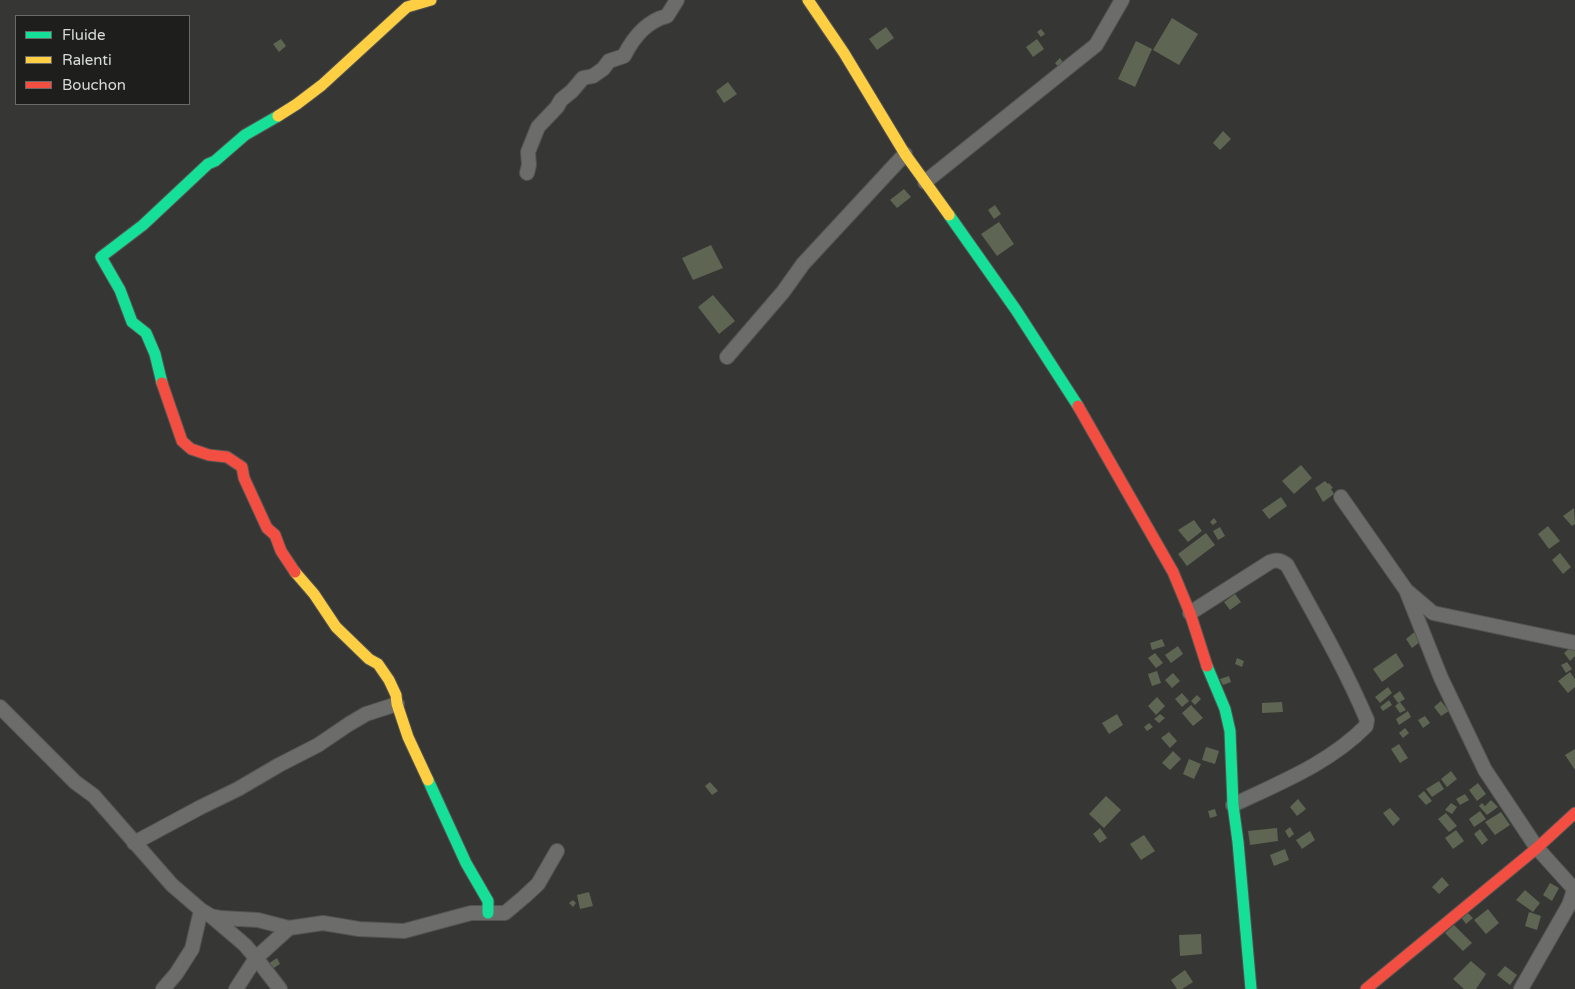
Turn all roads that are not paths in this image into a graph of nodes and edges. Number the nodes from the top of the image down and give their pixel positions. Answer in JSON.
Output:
{"nodes":[{"id":1,"x":431,"y":0,"type":"edge"},
{"id":2,"x":677,"y":0,"type":"edge"},
{"id":3,"x":808,"y":0,"type":"edge"},
{"id":4,"x":1122,"y":0,"type":"edge"},
{"id":5,"x":904,"y":154,"type":"junction"},
{"id":6,"x":527,"y":172,"type":"dead end"},
{"id":7,"x":925,"y":182,"type":"junction"},
{"id":8,"x":727,"y":357,"type":"dead end"},
{"id":9,"x":1341,"y":497,"type":"dead end"},
{"id":10,"x":1406,"y":590,"type":"junction"},
{"id":11,"x":1190,"y":613,"type":"junction"},
{"id":12,"x":1575,"y":643,"type":"edge"},
{"id":13,"x":397,"y":704,"type":"junction"},
{"id":14,"x":0,"y":707,"type":"edge"},
{"id":15,"x":1233,"y":805,"type":"junction"},
{"id":16,"x":1575,"y":813,"type":"edge"},
{"id":17,"x":134,"y":843,"type":"junction"},
{"id":18,"x":1537,"y":848,"type":"junction"},
{"id":19,"x":557,"y":851,"type":"dead end"},
{"id":20,"x":1574,"y":888,"type":"edge"},
{"id":21,"x":1572,"y":909,"type":"edge"},
{"id":22,"x":206,"y":913,"type":"junction"},
{"id":23,"x":488,"y":913,"type":"junction"},
{"id":24,"x":289,"y":928,"type":"junction"},
{"id":25,"x":256,"y":958,"type":"junction"},
{"id":26,"x":163,"y":989,"type":"edge"},
{"id":27,"x":236,"y":989,"type":"edge"},
{"id":28,"x":280,"y":989,"type":"edge"},
{"id":29,"x":1251,"y":989,"type":"edge"},
{"id":30,"x":1366,"y":989,"type":"edge"},
{"id":31,"x":1521,"y":989,"type":"edge"}],
"edges":[{"from":1,"to":13,"type":"street"},
{"from":2,"to":6,"type":"street"},
{"from":3,"to":5,"type":"street"},
{"from":4,"to":7,"type":"street"},
{"from":5,"to":7,"type":"street"},
{"from":5,"to":8,"type":"street"},
{"from":7,"to":11,"type":"street"},
{"from":9,"to":10,"type":"street"},
{"from":10,"to":12,"type":"street"},
{"from":10,"to":18,"type":"street"},
{"from":11,"to":15,"type":"street"},
{"from":11,"to":15,"type":"street"},
{"from":13,"to":17,"type":"street"},
{"from":13,"to":23,"type":"street"},
{"from":14,"to":17,"type":"street"},
{"from":15,"to":29,"type":"street"},
{"from":16,"to":18,"type":"street"},
{"from":17,"to":22,"type":"street"},
{"from":18,"to":20,"type":"street"},
{"from":18,"to":30,"type":"street"},
{"from":19,"to":23,"type":"street"},
{"from":20,"to":21,"type":"street"},
{"from":21,"to":31,"type":"street"},
{"from":22,"to":24,"type":"street"},
{"from":22,"to":25,"type":"street"},
{"from":22,"to":26,"type":"street"},
{"from":23,"to":24,"type":"street"},
{"from":24,"to":25,"type":"street"},
{"from":25,"to":27,"type":"street"},
{"from":25,"to":28,"type":"street"}]}
